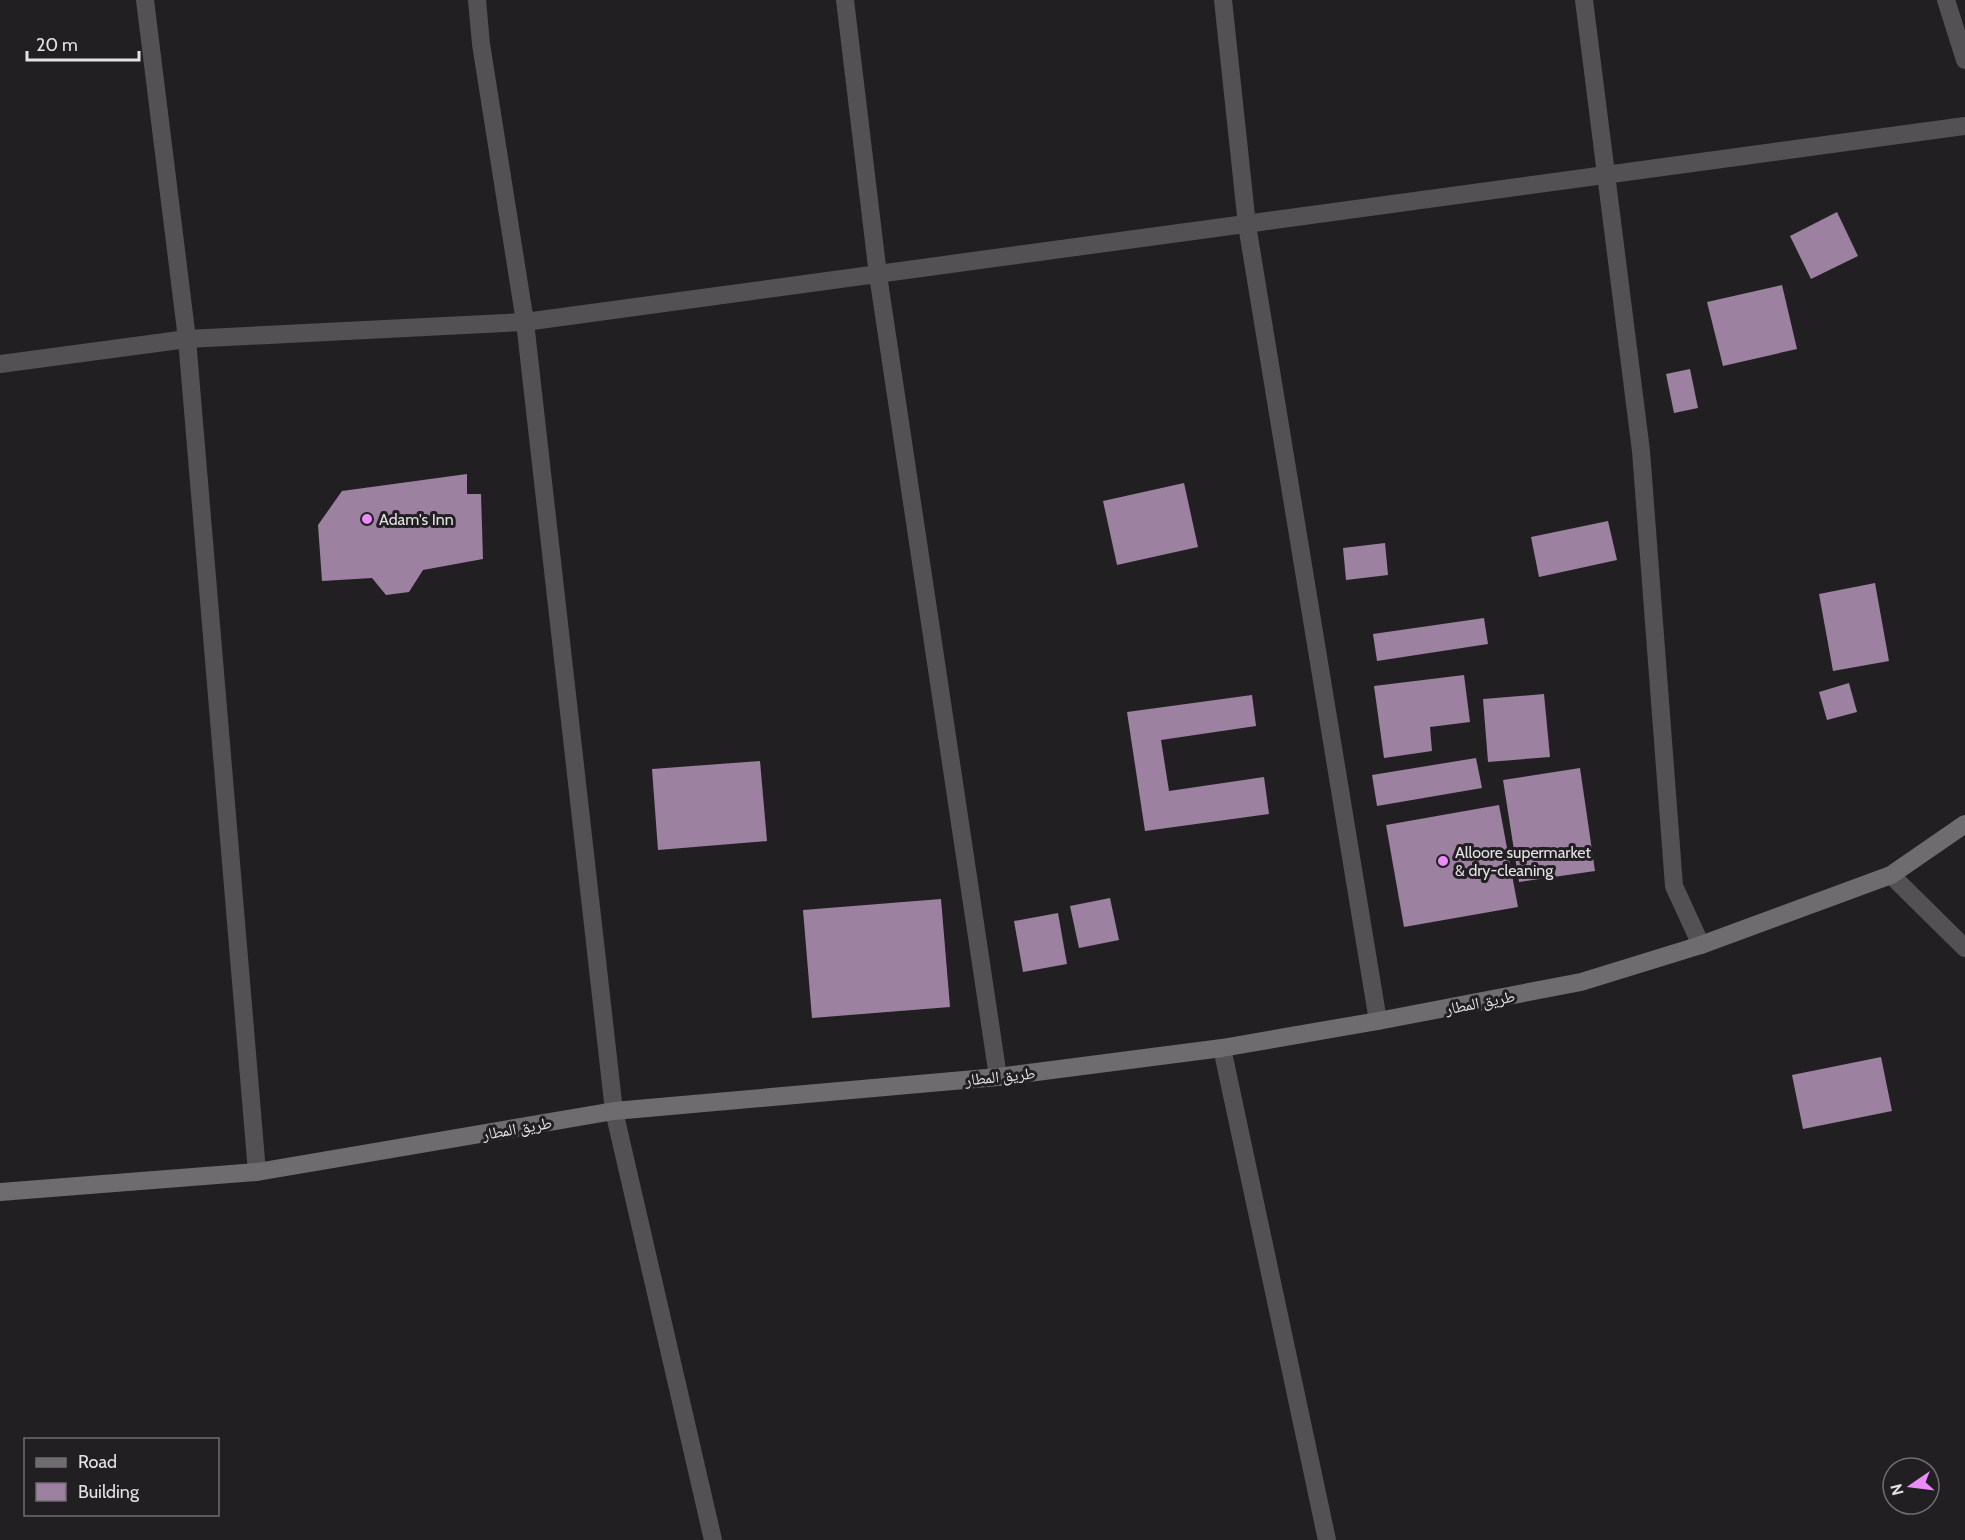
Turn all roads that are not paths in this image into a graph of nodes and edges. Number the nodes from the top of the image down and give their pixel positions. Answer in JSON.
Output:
{"nodes":[{"id":1,"x":145,"y":0,"type":"edge"},
{"id":2,"x":477,"y":0,"type":"edge"},
{"id":3,"x":845,"y":0,"type":"edge"},
{"id":4,"x":1223,"y":0,"type":"edge"},
{"id":5,"x":1584,"y":0,"type":"edge"},
{"id":6,"x":1946,"y":0,"type":"edge"},
{"id":7,"x":1965,"y":60,"type":"edge"},
{"id":8,"x":1965,"y":126,"type":"edge"},
{"id":9,"x":1605,"y":175,"type":"junction"},
{"id":10,"x":1247,"y":225,"type":"junction"},
{"id":11,"x":878,"y":275,"type":"junction"},
{"id":12,"x":525,"y":322,"type":"junction"},
{"id":13,"x":187,"y":339,"type":"junction"},
{"id":14,"x":0,"y":363,"type":"edge"},
{"id":15,"x":1965,"y":824,"type":"edge"},
{"id":16,"x":1891,"y":874,"type":"junction"},
{"id":17,"x":1701,"y":945,"type":"junction"},
{"id":18,"x":1965,"y":948,"type":"edge"},
{"id":19,"x":1378,"y":1021,"type":"junction"},
{"id":20,"x":1222,"y":1048,"type":"junction"},
{"id":21,"x":998,"y":1077,"type":"junction"},
{"id":22,"x":614,"y":1111,"type":"junction"},
{"id":23,"x":257,"y":1172,"type":"junction"},
{"id":24,"x":0,"y":1192,"type":"edge"},
{"id":25,"x":713,"y":1540,"type":"edge"},
{"id":26,"x":1327,"y":1540,"type":"edge"}],
"edges":[{"from":1,"to":13,"type":"street"},
{"from":2,"to":12,"type":"street"},
{"from":3,"to":11,"type":"street"},
{"from":4,"to":10,"type":"street"},
{"from":5,"to":9,"type":"street"},
{"from":6,"to":7,"type":"street"},
{"from":8,"to":9,"type":"street"},
{"from":9,"to":10,"type":"street"},
{"from":9,"to":17,"type":"street"},
{"from":10,"to":11,"type":"street"},
{"from":10,"to":19,"type":"street"},
{"from":11,"to":12,"type":"street"},
{"from":11,"to":21,"type":"street"},
{"from":12,"to":13,"type":"street"},
{"from":12,"to":22,"type":"street"},
{"from":13,"to":14,"type":"street"},
{"from":13,"to":23,"type":"street"},
{"from":15,"to":16,"type":"main road","name":"طريق المطار"},
{"from":16,"to":17,"type":"main road","name":"طريق المطار"},
{"from":16,"to":18,"type":"street"},
{"from":17,"to":19,"type":"main road","name":"طريق المطار"},
{"from":19,"to":20,"type":"main road","name":"طريق المطار"},
{"from":20,"to":21,"type":"main road","name":"طريق المطار"},
{"from":20,"to":26,"type":"street"},
{"from":21,"to":22,"type":"main road","name":"طريق المطار"},
{"from":22,"to":23,"type":"main road","name":"طريق المطار"},
{"from":22,"to":25,"type":"street"},
{"from":23,"to":24,"type":"main road","name":"طريق المطار"}]}
